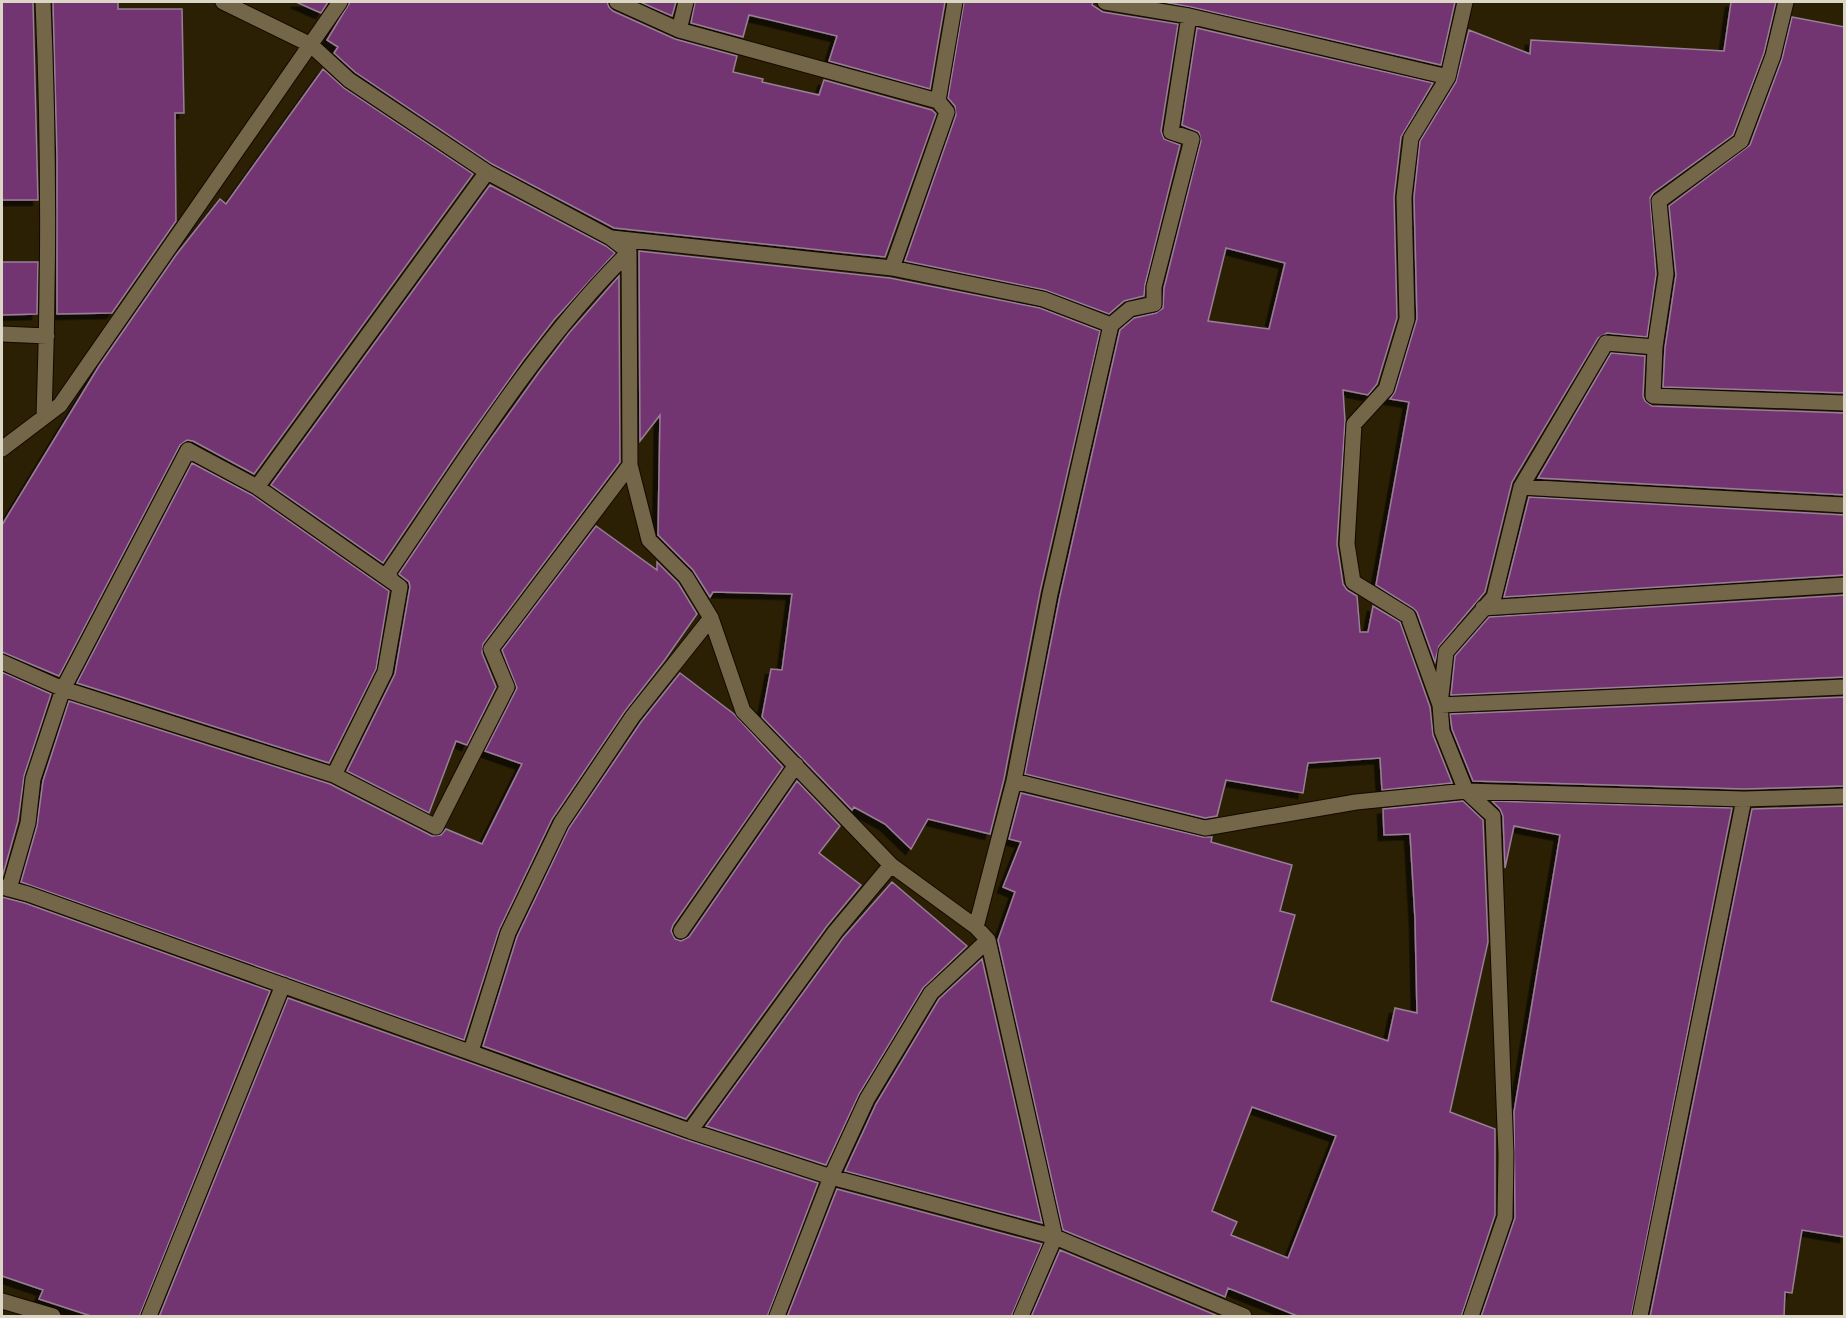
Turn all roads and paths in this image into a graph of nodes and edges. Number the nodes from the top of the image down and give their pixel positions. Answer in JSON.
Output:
{"nodes":[{"id":1,"x":43,"y":2,"type":"edge"},
{"id":2,"x":223,"y":2,"type":"edge"},
{"id":3,"x":340,"y":2,"type":"edge"},
{"id":4,"x":617,"y":2,"type":"edge"},
{"id":5,"x":686,"y":2,"type":"edge"},
{"id":6,"x":955,"y":2,"type":"edge"},
{"id":7,"x":1105,"y":2,"type":"edge"},
{"id":8,"x":1465,"y":2,"type":"edge"},
{"id":9,"x":1786,"y":2,"type":"edge"},
{"id":10,"x":1189,"y":16,"type":"junction"},
{"id":11,"x":680,"y":30,"type":"junction"},
{"id":12,"x":311,"y":45,"type":"junction"},
{"id":13,"x":1448,"y":77,"type":"junction"},
{"id":14,"x":938,"y":101,"type":"junction"},
{"id":15,"x":487,"y":172,"type":"junction"},
{"id":16,"x":611,"y":238,"type":"junction"},
{"id":17,"x":629,"y":252,"type":"junction"},
{"id":18,"x":892,"y":268,"type":"junction"},
{"id":19,"x":1111,"y":325,"type":"junction"},
{"id":20,"x":2,"y":334,"type":"edge"},
{"id":21,"x":47,"y":336,"type":"junction"},
{"id":22,"x":1655,"y":347,"type":"junction"},
{"id":23,"x":1845,"y":403,"type":"edge"},
{"id":24,"x":44,"y":417,"type":"junction"},
{"id":25,"x":2,"y":449,"type":"edge"},
{"id":26,"x":630,"y":465,"type":"junction"},
{"id":27,"x":257,"y":487,"type":"junction"},
{"id":28,"x":1521,"y":487,"type":"junction"},
{"id":29,"x":1845,"y":505,"type":"edge"},
{"id":30,"x":1845,"y":585,"type":"edge"},
{"id":31,"x":400,"y":587,"type":"junction"},
{"id":32,"x":1483,"y":608,"type":"junction"},
{"id":33,"x":711,"y":618,"type":"junction"},
{"id":34,"x":2,"y":662,"type":"edge"},
{"id":35,"x":1845,"y":687,"type":"edge"},
{"id":36,"x":63,"y":689,"type":"junction"},
{"id":37,"x":1440,"y":705,"type":"junction"},
{"id":38,"x":796,"y":765,"type":"junction"},
{"id":39,"x":334,"y":775,"type":"junction"},
{"id":40,"x":1014,"y":781,"type":"junction"},
{"id":41,"x":1466,"y":791,"type":"junction"},
{"id":42,"x":1845,"y":796,"type":"edge"},
{"id":43,"x":1744,"y":799,"type":"junction"},
{"id":44,"x":891,"y":865,"type":"junction"},
{"id":45,"x":5,"y":888,"type":"edge"},
{"id":46,"x":976,"y":927,"type":"junction"},
{"id":47,"x":681,"y":931,"type":"dead end"},
{"id":48,"x":988,"y":940,"type":"junction"},
{"id":49,"x":283,"y":985,"type":"junction"},
{"id":50,"x":471,"y":1051,"type":"junction"},
{"id":51,"x":690,"y":1131,"type":"junction"},
{"id":52,"x":831,"y":1177,"type":"junction"},
{"id":53,"x":1055,"y":1237,"type":"junction"},
{"id":54,"x":2,"y":1301,"type":"edge"},
{"id":55,"x":53,"y":1317,"type":"edge"},
{"id":56,"x":149,"y":1317,"type":"edge"},
{"id":57,"x":777,"y":1317,"type":"edge"},
{"id":58,"x":1022,"y":1317,"type":"edge"},
{"id":59,"x":1244,"y":1317,"type":"edge"},
{"id":60,"x":1472,"y":1317,"type":"edge"},
{"id":61,"x":1640,"y":1317,"type":"edge"}],
"edges":[{"from":1,"to":21,"type":"street"},
{"from":2,"to":12,"type":"street"},
{"from":3,"to":12,"type":"street"},
{"from":4,"to":11,"type":"street"},
{"from":5,"to":11,"type":"street"},
{"from":6,"to":14,"type":"street"},
{"from":7,"to":10,"type":"street"},
{"from":8,"to":13,"type":"street"},
{"from":9,"to":22,"type":"street"},
{"from":10,"to":13,"type":"street"},
{"from":10,"to":19,"type":"street"},
{"from":11,"to":14,"type":"street"},
{"from":12,"to":15,"type":"street"},
{"from":12,"to":24,"type":"street"},
{"from":13,"to":37,"type":"street"},
{"from":14,"to":18,"type":"street"},
{"from":15,"to":16,"type":"street"},
{"from":15,"to":27,"type":"street"},
{"from":16,"to":17,"type":"street"},
{"from":16,"to":18,"type":"street"},
{"from":17,"to":26,"type":"street"},
{"from":17,"to":31,"type":"street"},
{"from":18,"to":19,"type":"street"},
{"from":19,"to":40,"type":"street"},
{"from":20,"to":21,"type":"street"},
{"from":21,"to":24,"type":"street"},
{"from":22,"to":23,"type":"street"},
{"from":22,"to":28,"type":"street"},
{"from":24,"to":25,"type":"street"},
{"from":26,"to":33,"type":"street"},
{"from":26,"to":39,"type":"street"},
{"from":27,"to":31,"type":"street"},
{"from":27,"to":36,"type":"street"},
{"from":28,"to":29,"type":"street"},
{"from":28,"to":32,"type":"street"},
{"from":30,"to":32,"type":"street"},
{"from":31,"to":39,"type":"street"},
{"from":32,"to":37,"type":"street"},
{"from":33,"to":38,"type":"street"},
{"from":33,"to":50,"type":"street"},
{"from":34,"to":36,"type":"street"},
{"from":35,"to":37,"type":"street"},
{"from":36,"to":39,"type":"street"},
{"from":36,"to":45,"type":"street"},
{"from":37,"to":41,"type":"street"},
{"from":38,"to":44,"type":"street"},
{"from":38,"to":47,"type":"street"},
{"from":40,"to":41,"type":"street"},
{"from":40,"to":46,"type":"street"},
{"from":41,"to":43,"type":"street"},
{"from":41,"to":60,"type":"street"},
{"from":42,"to":43,"type":"street"},
{"from":43,"to":61,"type":"street"},
{"from":44,"to":46,"type":"street"},
{"from":44,"to":51,"type":"street"},
{"from":45,"to":49,"type":"street"},
{"from":46,"to":48,"type":"street"},
{"from":48,"to":52,"type":"street"},
{"from":48,"to":53,"type":"street"},
{"from":49,"to":50,"type":"street"},
{"from":49,"to":56,"type":"street"},
{"from":50,"to":51,"type":"street"},
{"from":51,"to":52,"type":"street"},
{"from":52,"to":53,"type":"street"},
{"from":52,"to":57,"type":"street"},
{"from":53,"to":58,"type":"street"},
{"from":53,"to":59,"type":"street"},
{"from":54,"to":55,"type":"street"}]}
